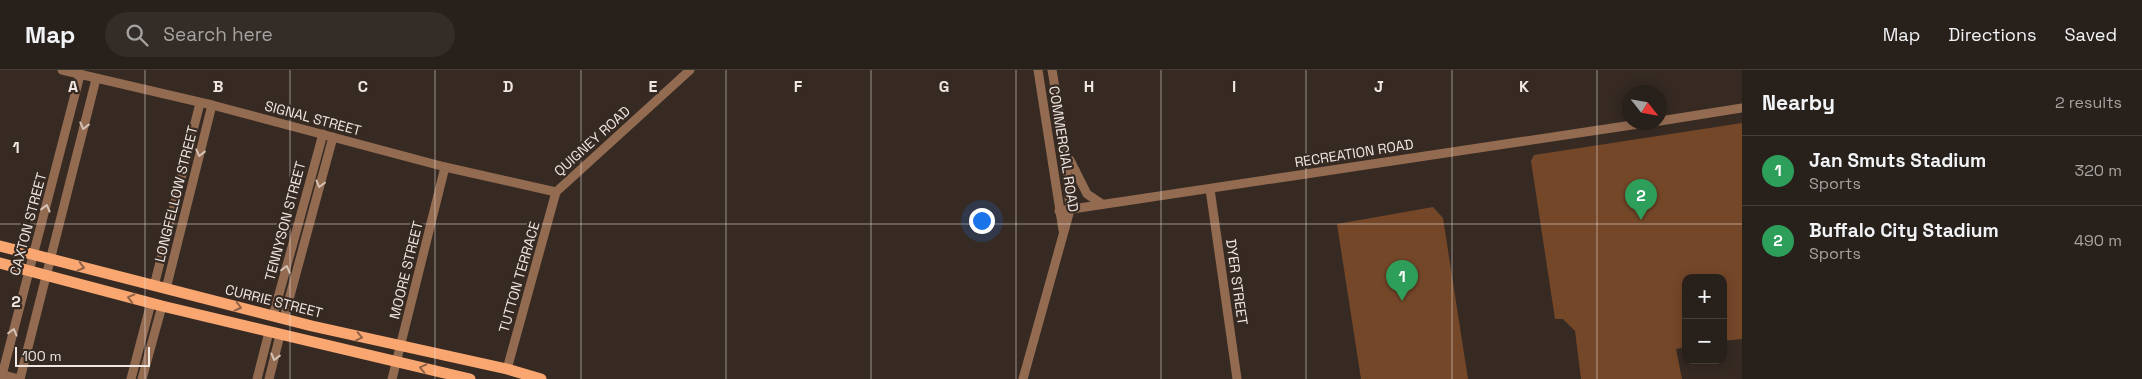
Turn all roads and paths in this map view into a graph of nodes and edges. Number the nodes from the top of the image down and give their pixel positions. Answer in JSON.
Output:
{"nodes":[{"id":1,"x":62,"y":70,"type":"edge"},
{"id":2,"x":690,"y":70,"type":"edge"},
{"id":3,"x":1038,"y":70,"type":"edge"},
{"id":4,"x":1052,"y":70,"type":"edge"},
{"id":5,"x":80,"y":75,"type":"junction"},
{"id":6,"x":96,"y":79,"type":"junction"},
{"id":7,"x":200,"y":103,"type":"junction"},
{"id":8,"x":212,"y":106,"type":"junction"},
{"id":9,"x":1742,"y":108,"type":"edge"},
{"id":10,"x":1667,"y":120,"type":"edge"},
{"id":11,"x":1622,"y":127,"type":"edge"},
{"id":12,"x":323,"y":134,"type":"junction"},
{"id":13,"x":333,"y":137,"type":"junction"},
{"id":14,"x":1065,"y":148,"type":"junction"},
{"id":15,"x":445,"y":167,"type":"junction"},
{"id":16,"x":1210,"y":189,"type":"junction"},
{"id":17,"x":556,"y":192,"type":"junction"},
{"id":18,"x":1102,"y":204,"type":"junction"},
{"id":19,"x":1070,"y":210,"type":"junction"},
{"id":20,"x":1060,"y":211,"type":"junction"},
{"id":21,"x":1064,"y":232,"type":"junction"},
{"id":22,"x":0,"y":246,"type":"edge"},
{"id":23,"x":34,"y":255,"type":"junction"},
{"id":24,"x":51,"y":260,"type":"junction"},
{"id":25,"x":0,"y":263,"type":"edge"},
{"id":26,"x":29,"y":271,"type":"junction"},
{"id":27,"x":47,"y":276,"type":"junction"},
{"id":28,"x":154,"y":286,"type":"junction"},
{"id":29,"x":166,"y":289,"type":"junction"},
{"id":30,"x":156,"y":304,"type":"junction"},
{"id":31,"x":278,"y":317,"type":"junction"},
{"id":32,"x":274,"y":333,"type":"junction"},
{"id":33,"x":401,"y":347,"type":"junction"},
{"id":34,"x":397,"y":362,"type":"junction"},
{"id":35,"x":507,"y":369,"type":"junction"},
{"id":36,"x":1,"y":376,"type":"edge"},
{"id":37,"x":19,"y":379,"type":"edge"},
{"id":38,"x":131,"y":379,"type":"edge"},
{"id":39,"x":142,"y":379,"type":"edge"},
{"id":40,"x":257,"y":379,"type":"edge"},
{"id":41,"x":269,"y":379,"type":"edge"},
{"id":42,"x":392,"y":379,"type":"edge"},
{"id":43,"x":470,"y":379,"type":"edge"},
{"id":44,"x":541,"y":379,"type":"edge"},
{"id":45,"x":1023,"y":379,"type":"edge"},
{"id":46,"x":1236,"y":379,"type":"edge"}],
"edges":[{"from":1,"to":5,"type":"street","name":"SIGNAL STREET"},
{"from":2,"to":17,"type":"street","name":"QUIGNEY ROAD"},
{"from":3,"to":20,"type":"street","name":"COMMERCIAL ROAD"},
{"from":4,"to":14,"type":"street","name":"COMMERCIAL ROAD"},
{"from":5,"to":6,"type":"street","name":"SIGNAL STREET"},
{"from":23,"to":5,"type":"street","name":"CAXTON STREET","one_way":true},
{"from":6,"to":7,"type":"street","name":"SIGNAL STREET"},
{"from":6,"to":24,"type":"street","one_way":true},
{"from":7,"to":8,"type":"street","name":"SIGNAL STREET"},
{"from":7,"to":28,"type":"street","name":"LONGFELLOW STREET"},
{"from":8,"to":12,"type":"street","name":"SIGNAL STREET"},
{"from":8,"to":29,"type":"street","name":"LONGFELLOW STREET","one_way":true},
{"from":9,"to":10,"type":"street"},
{"from":11,"to":16,"type":"street","name":"RECREATION ROAD"},
{"from":12,"to":13,"type":"street","name":"SIGNAL STREET"},
{"from":31,"to":12,"type":"street","name":"TENNYSON STREET","one_way":true},
{"from":13,"to":15,"type":"street","name":"SIGNAL STREET"},
{"from":13,"to":31,"type":"street","name":"TENNYSON STREET","one_way":true},
{"from":14,"to":18,"type":"street"},
{"from":14,"to":19,"type":"street","name":"COMMERCIAL ROAD"},
{"from":15,"to":17,"type":"street","name":"SIGNAL STREET"},
{"from":15,"to":33,"type":"street","name":"MOORE STREET"},
{"from":16,"to":18,"type":"street","name":"RECREATION ROAD"},
{"from":16,"to":46,"type":"street","name":"DYER STREET"},
{"from":17,"to":35,"type":"street","name":"TUTTON TERRACE"},
{"from":18,"to":19,"type":"street","name":"RECREATION ROAD"},
{"from":19,"to":20,"type":"street","name":"RECREATION ROAD"},
{"from":19,"to":21,"type":"street","name":"COMMERCIAL ROAD"},
{"from":20,"to":21,"type":"street","name":"COMMERCIAL ROAD"},
{"from":21,"to":45,"type":"street","name":"COMMERCIAL ROAD"},
{"from":22,"to":23,"type":"main road","name":"CURRIE STREET"},
{"from":23,"to":24,"type":"main road","name":"CURRIE STREET"},
{"from":23,"to":26,"type":"street","name":"CAXTON STREET"},
{"from":24,"to":27,"type":"street"},
{"from":24,"to":28,"type":"main road","name":"CURRIE STREET","one_way":true},
{"from":25,"to":26,"type":"main road"},
{"from":26,"to":27,"type":"main road"},
{"from":36,"to":26,"type":"street","name":"CAXTON STREET","one_way":true},
{"from":30,"to":27,"type":"main road","one_way":true},
{"from":27,"to":37,"type":"street"},
{"from":28,"to":29,"type":"main road","name":"CURRIE STREET"},
{"from":29,"to":31,"type":"main road","name":"CURRIE STREET","one_way":true},
{"from":30,"to":32,"type":"main road"},
{"from":30,"to":38,"type":"street"},
{"from":30,"to":39,"type":"street"},
{"from":31,"to":33,"type":"main road","name":"CURRIE STREET","one_way":true},
{"from":32,"to":34,"type":"main road"},
{"from":32,"to":40,"type":"street"},
{"from":32,"to":41,"type":"street","one_way":true},
{"from":33,"to":34,"type":"street","name":"MOORE STREET"},
{"from":33,"to":35,"type":"main road","name":"CURRIE STREET"},
{"from":34,"to":42,"type":"street","name":"MOORE STREET"},
{"from":43,"to":34,"type":"main road","one_way":true},
{"from":35,"to":44,"type":"main road","name":"CURRIE STREET"},
{"from":36,"to":37,"type":"street"}]}
